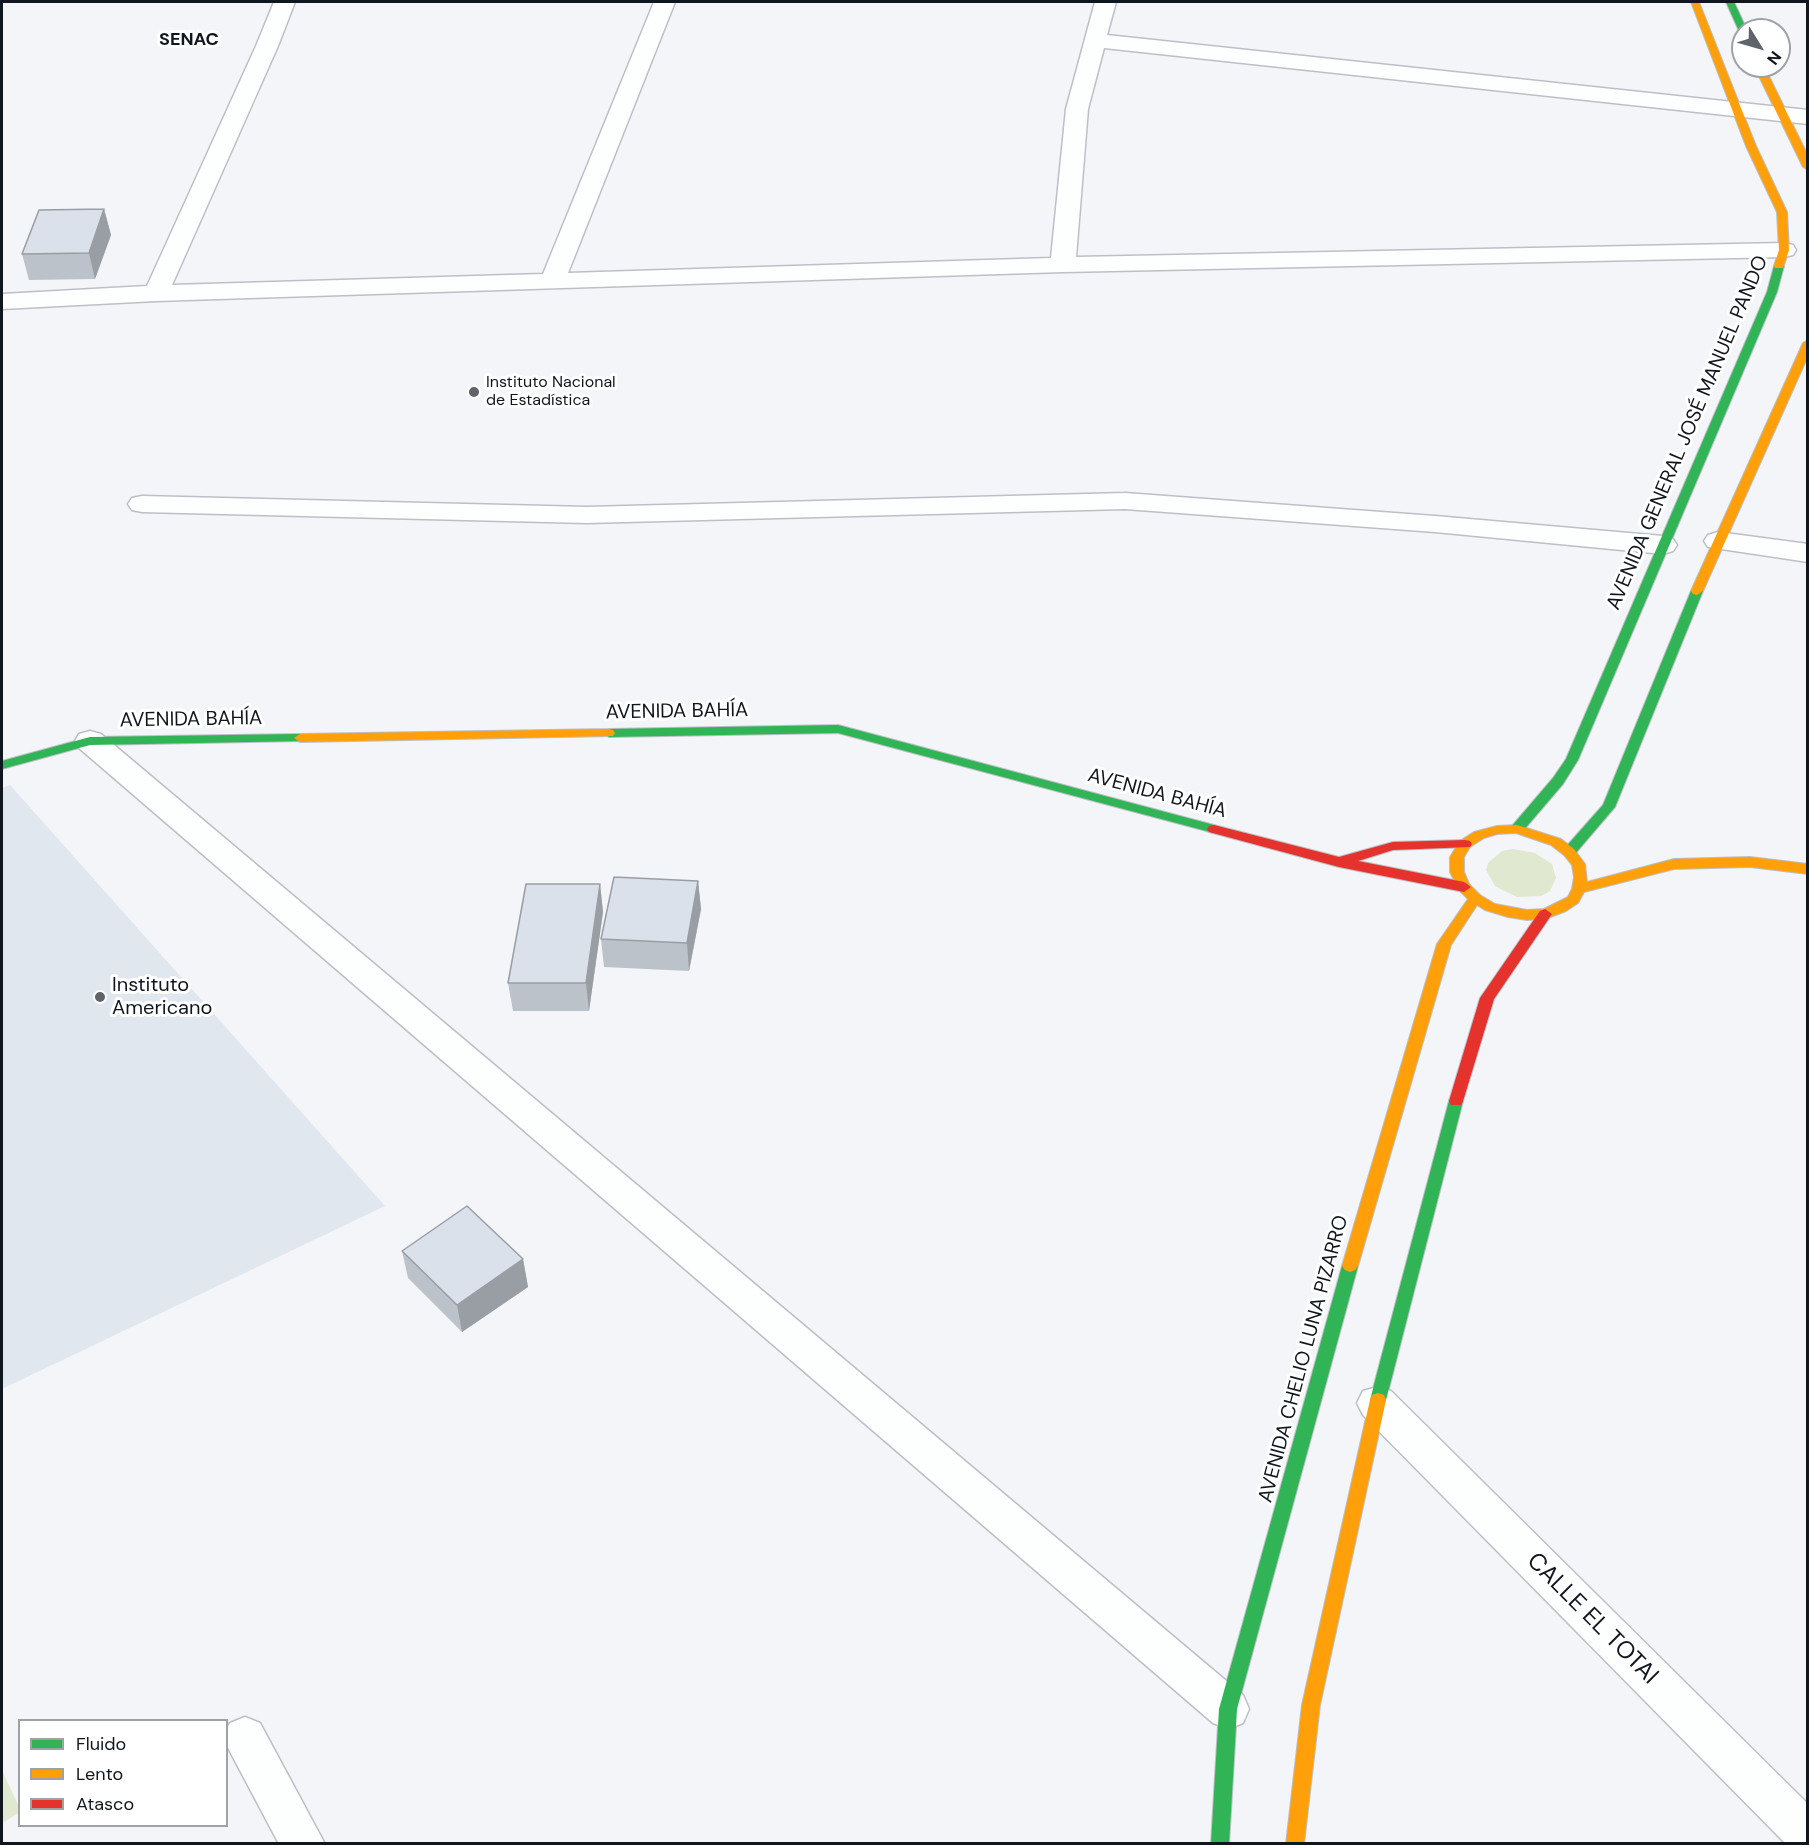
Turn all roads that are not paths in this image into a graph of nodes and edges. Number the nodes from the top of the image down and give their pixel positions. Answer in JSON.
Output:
{"nodes":[{"id":1,"x":284,"y":2,"type":"edge"},
{"id":2,"x":664,"y":2,"type":"edge"},
{"id":3,"x":1105,"y":2,"type":"edge"},
{"id":4,"x":1695,"y":2,"type":"edge"},
{"id":5,"x":1730,"y":2,"type":"edge"},
{"id":6,"x":1737,"y":18,"type":"edge"},
{"id":7,"x":1095,"y":40,"type":"junction"},
{"id":8,"x":1764,"y":78,"type":"edge"},
{"id":9,"x":1736,"y":109,"type":"junction"},
{"id":10,"x":1781,"y":114,"type":"junction"},
{"id":11,"x":1808,"y":117,"type":"edge"},
{"id":12,"x":1808,"y":167,"type":"edge"},
{"id":13,"x":1784,"y":250,"type":"junction"},
{"id":14,"x":1063,"y":265,"type":"junction"},
{"id":15,"x":552,"y":282,"type":"junction"},
{"id":16,"x":156,"y":293,"type":"junction"},
{"id":17,"x":2,"y":302,"type":"edge"},
{"id":18,"x":1808,"y":343,"type":"edge"},
{"id":19,"x":142,"y":504,"type":"dead end"},
{"id":20,"x":1718,"y":542,"type":"junction"},
{"id":21,"x":1664,"y":545,"type":"junction"},
{"id":22,"x":1808,"y":553,"type":"edge"},
{"id":23,"x":90,"y":741,"type":"junction"},
{"id":24,"x":2,"y":765,"type":"edge"},
{"id":25,"x":1517,"y":829,"type":"junction"},
{"id":26,"x":1465,"y":844,"type":"junction"},
{"id":27,"x":1569,"y":852,"type":"junction"},
{"id":28,"x":1339,"y":862,"type":"junction"},
{"id":29,"x":1808,"y":869,"type":"edge"},
{"id":30,"x":1464,"y":886,"type":"junction"},
{"id":31,"x":1580,"y":889,"type":"junction"},
{"id":32,"x":1475,"y":898,"type":"junction"},
{"id":33,"x":1545,"y":914,"type":"junction"},
{"id":34,"x":1377,"y":1403,"type":"junction"},
{"id":35,"x":1228,"y":1709,"type":"junction"},
{"id":36,"x":246,"y":1737,"type":"dead end"},
{"id":37,"x":1808,"y":1835,"type":"edge"},
{"id":38,"x":303,"y":1844,"type":"edge"},
{"id":39,"x":1220,"y":1844,"type":"edge"},
{"id":40,"x":1295,"y":1844,"type":"edge"}],
"edges":[{"from":1,"to":16,"type":"street"},
{"from":2,"to":15,"type":"street"},
{"from":3,"to":7,"type":"street"},
{"from":4,"to":9,"type":"main road","name":"AVENIDA GENERAL JOSÉ MANUEL PANDO"},
{"from":5,"to":6,"type":"main road"},
{"from":7,"to":9,"type":"street"},
{"from":7,"to":14,"type":"street"},
{"from":8,"to":10,"type":"main road"},
{"from":9,"to":10,"type":"street"},
{"from":9,"to":13,"type":"main road","name":"AVENIDA GENERAL JOSÉ MANUEL PANDO"},
{"from":10,"to":11,"type":"street"},
{"from":10,"to":12,"type":"main road"},
{"from":13,"to":14,"type":"street"},
{"from":13,"to":21,"type":"main road","name":"AVENIDA GENERAL JOSÉ MANUEL PANDO"},
{"from":14,"to":15,"type":"street"},
{"from":15,"to":16,"type":"street"},
{"from":16,"to":17,"type":"street"},
{"from":18,"to":20,"type":"main road"},
{"from":19,"to":21,"type":"street"},
{"from":20,"to":22,"type":"street"},
{"from":20,"to":27,"type":"main road"},
{"from":21,"to":25,"type":"main road","name":"AVENIDA GENERAL JOSÉ MANUEL PANDO"},
{"from":23,"to":24,"type":"main road","name":"AVENIDA BAHÍA"},
{"from":23,"to":28,"type":"main road","name":"AVENIDA BAHÍA"},
{"from":23,"to":35,"type":"street"},
{"from":25,"to":26,"type":"main road"},
{"from":25,"to":27,"type":"main road"},
{"from":26,"to":28,"type":"main road"},
{"from":26,"to":30,"type":"main road"},
{"from":27,"to":31,"type":"main road"},
{"from":28,"to":30,"type":"main road","name":"AVENIDA BAHÍA"},
{"from":29,"to":31,"type":"main road"},
{"from":30,"to":32,"type":"main road"},
{"from":31,"to":33,"type":"main road"},
{"from":32,"to":33,"type":"main road"},
{"from":32,"to":35,"type":"main road","name":"AVENIDA CHELIO LUNA PIZARRO"},
{"from":33,"to":34,"type":"main road"},
{"from":34,"to":37,"type":"street","name":"CALLE EL TOTAI"},
{"from":34,"to":40,"type":"main road"},
{"from":35,"to":39,"type":"main road","name":"AVENIDA CHELIO LUNA PIZARRO"},
{"from":36,"to":38,"type":"street"}]}
